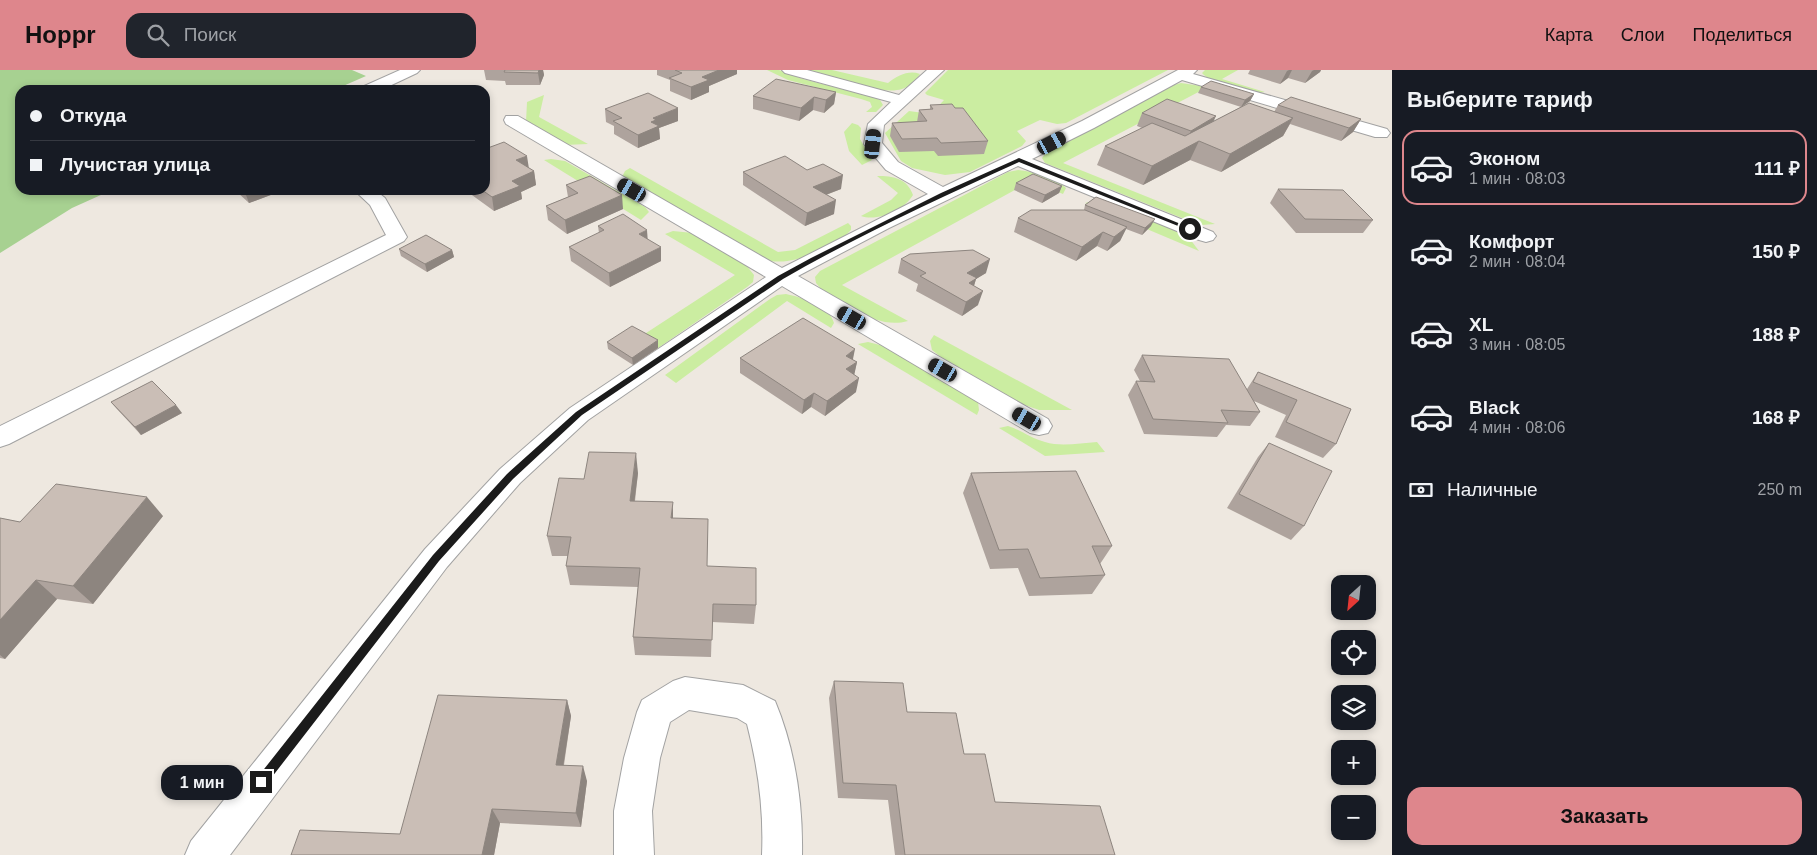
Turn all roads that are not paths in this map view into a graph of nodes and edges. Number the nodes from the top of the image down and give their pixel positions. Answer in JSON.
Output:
{"nodes":[{"id":1,"x":412,"y":70,"type":"edge"},
{"id":2,"x":790,"y":70,"type":"edge"},
{"id":3,"x":936,"y":70,"type":"edge"},
{"id":4,"x":1185,"y":72,"type":"edge"},
{"id":5,"x":379,"y":85,"type":"edge"},
{"id":6,"x":902,"y":100,"type":"junction"},
{"id":7,"x":512,"y":120,"type":"dead end"},
{"id":8,"x":1381,"y":133,"type":"dead end"},
{"id":9,"x":1019,"y":160,"type":"junction"},
{"id":10,"x":943,"y":194,"type":"junction"},
{"id":11,"x":369,"y":195,"type":"edge"},
{"id":12,"x":1206,"y":236,"type":"dead end"},
{"id":13,"x":781,"y":277,"type":"junction"},
{"id":14,"x":1040,"y":426,"type":"dead end"},
{"id":15,"x":0,"y":437,"type":"edge"},
{"id":16,"x":205,"y":855,"type":"edge"},
{"id":17,"x":634,"y":855,"type":"edge"},
{"id":18,"x":782,"y":855,"type":"edge"}],
"edges":[{"from":1,"to":5,"type":"street"},
{"from":2,"to":6,"type":"street"},
{"from":3,"to":6,"type":"street"},
{"from":4,"to":8,"type":"street"},
{"from":4,"to":9,"type":"street"},
{"from":6,"to":10,"type":"street"},
{"from":7,"to":13,"type":"street"},
{"from":9,"to":10,"type":"street"},
{"from":9,"to":12,"type":"street"},
{"from":10,"to":13,"type":"street"},
{"from":11,"to":15,"type":"street"},
{"from":13,"to":14,"type":"street"},
{"from":13,"to":16,"type":"street"},
{"from":17,"to":18,"type":"street"}]}
